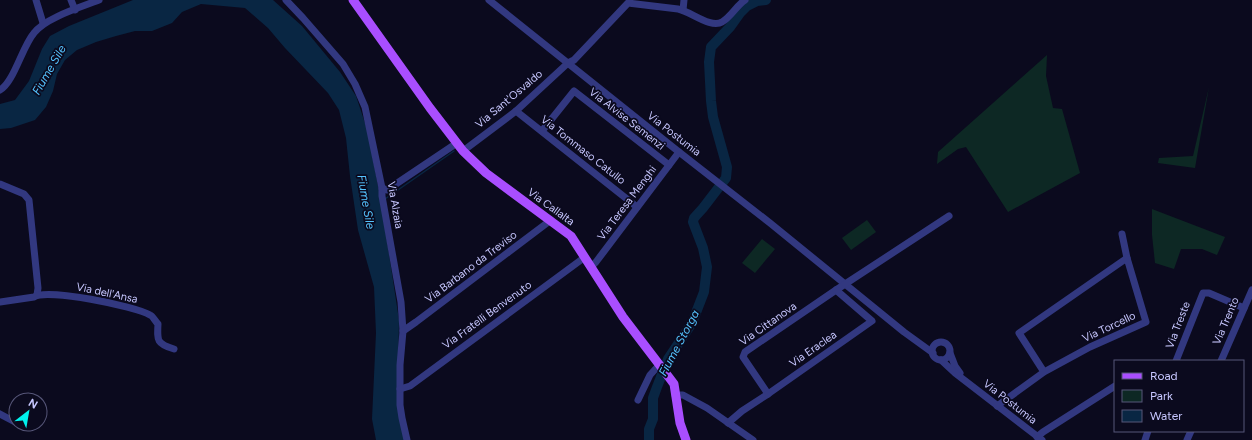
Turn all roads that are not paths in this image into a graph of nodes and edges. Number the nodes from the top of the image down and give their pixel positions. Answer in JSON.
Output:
{"nodes":[{"id":1,"x":36,"y":0,"type":"edge"},
{"id":2,"x":71,"y":0,"type":"edge"},
{"id":3,"x":99,"y":0,"type":"edge"},
{"id":4,"x":353,"y":0,"type":"edge"},
{"id":5,"x":489,"y":0,"type":"edge"},
{"id":6,"x":684,"y":0,"type":"edge"},
{"id":7,"x":745,"y":0,"type":"edge"},
{"id":8,"x":288,"y":2,"type":"edge"},
{"id":9,"x":628,"y":4,"type":"edge"},
{"id":10,"x":75,"y":10,"type":"junction"},
{"id":11,"x":683,"y":10,"type":"junction"},
{"id":12,"x":43,"y":24,"type":"junction"},
{"id":13,"x":568,"y":63,"type":"junction"},
{"id":14,"x":0,"y":90,"type":"edge"},
{"id":15,"x":516,"y":111,"type":"junction"},
{"id":16,"x":542,"y":131,"type":"junction"},
{"id":17,"x":457,"y":143,"type":"junction"},
{"id":18,"x":463,"y":151,"type":"junction"},
{"id":19,"x":679,"y":152,"type":"junction"},
{"id":20,"x":669,"y":166,"type":"junction"},
{"id":21,"x":0,"y":184,"type":"edge"},
{"id":22,"x":382,"y":188,"type":"junction"},
{"id":23,"x":637,"y":207,"type":"junction"},
{"id":24,"x":949,"y":216,"type":"dead end"},
{"id":25,"x":551,"y":220,"type":"junction"},
{"id":26,"x":1122,"y":234,"type":"dead end"},
{"id":27,"x":585,"y":256,"type":"junction"},
{"id":28,"x":1127,"y":258,"type":"junction"},
{"id":29,"x":591,"y":267,"type":"junction"},
{"id":30,"x":845,"y":285,"type":"junction"},
{"id":31,"x":836,"y":290,"type":"junction"},
{"id":32,"x":1252,"y":290,"type":"edge"},
{"id":33,"x":37,"y":295,"type":"junction"},
{"id":34,"x":0,"y":302,"type":"edge"},
{"id":35,"x":1244,"y":308,"type":"junction"},
{"id":36,"x":402,"y":331,"type":"junction"},
{"id":37,"x":911,"y":337,"type":"junction"},
{"id":38,"x":935,"y":344,"type":"junction"},
{"id":39,"x":174,"y":349,"type":"dead end"},
{"id":40,"x":933,"y":353,"type":"junction"},
{"id":41,"x":950,"y":353,"type":"junction"},
{"id":42,"x":941,"y":360,"type":"junction"},
{"id":43,"x":1176,"y":360,"type":"edge"},
{"id":44,"x":1221,"y":360,"type":"edge"},
{"id":45,"x":661,"y":365,"type":"junction"},
{"id":46,"x":1044,"y":372,"type":"junction"},
{"id":47,"x":964,"y":380,"type":"junction"},
{"id":48,"x":1114,"y":387,"type":"edge"},
{"id":49,"x":400,"y":389,"type":"junction"},
{"id":50,"x":768,"y":394,"type":"junction"},
{"id":51,"x":675,"y":395,"type":"junction"},
{"id":52,"x":638,"y":400,"type":"dead end"},
{"id":53,"x":997,"y":406,"type":"junction"},
{"id":54,"x":728,"y":423,"type":"junction"},
{"id":55,"x":1039,"y":438,"type":"edge"},
{"id":56,"x":407,"y":440,"type":"edge"},
{"id":57,"x":686,"y":440,"type":"edge"},
{"id":58,"x":753,"y":440,"type":"edge"}],
"edges":[{"from":1,"to":12,"type":"street"},
{"from":2,"to":10,"type":"street"},
{"from":3,"to":10,"type":"street"},
{"from":4,"to":17,"type":"main road","name":"Via Callalta"},
{"from":5,"to":13,"type":"street","name":"Via Postumia"},
{"from":6,"to":11,"type":"street"},
{"from":7,"to":11,"type":"street"},
{"from":8,"to":22,"type":"street","name":"Via Alzaia"},
{"from":9,"to":11,"type":"street"},
{"from":9,"to":13,"type":"street","name":"Via Sant'Osvaldo"},
{"from":10,"to":12,"type":"street"},
{"from":12,"to":14,"type":"street"},
{"from":13,"to":15,"type":"street","name":"Via Sant'Osvaldo"},
{"from":13,"to":19,"type":"street","name":"Via Postumia"},
{"from":15,"to":16,"type":"street","name":"Via Tommaso Catullo"},
{"from":15,"to":18,"type":"street","name":"Via Sant'Osvaldo"},
{"from":16,"to":20,"type":"street","name":"Via Alvise Semenzi"},
{"from":16,"to":23,"type":"street","name":"Via Tommaso Catullo"},
{"from":17,"to":18,"type":"main road","name":"Via Callalta"},
{"from":17,"to":22,"type":"street"},
{"from":18,"to":25,"type":"main road","name":"Via Callalta"},
{"from":19,"to":20,"type":"street","name":"Via Teresa Menghi"},
{"from":19,"to":30,"type":"street","name":"Via Postumia"},
{"from":20,"to":23,"type":"street","name":"Via Teresa Menghi"},
{"from":21,"to":33,"type":"street"},
{"from":22,"to":36,"type":"street","name":"Via Alzaia"},
{"from":23,"to":29,"type":"street","name":"Via Teresa Menghi"},
{"from":24,"to":30,"type":"street"},
{"from":25,"to":27,"type":"main road","name":"Via Callalta"},
{"from":25,"to":36,"type":"street","name":"Via Barbano da Treviso"},
{"from":26,"to":28,"type":"street","name":"Via Torcello"},
{"from":27,"to":29,"type":"main road","name":"Via Callalta"},
{"from":27,"to":49,"type":"street","name":"Via Fratelli Benvenuto"},
{"from":28,"to":46,"type":"street"},
{"from":28,"to":46,"type":"street","name":"Via Torcello"},
{"from":29,"to":45,"type":"main road","name":"Via Callalta"},
{"from":30,"to":31,"type":"street","name":"Via Cittanova"},
{"from":30,"to":37,"type":"street","name":"Via Postumia"},
{"from":31,"to":50,"type":"street","name":"Via Cittanova"},
{"from":31,"to":50,"type":"street","name":"Via Eraclea"},
{"from":32,"to":35,"type":"street","name":"Via Trento"},
{"from":33,"to":34,"type":"street","name":"Via dell'Ansa"},
{"from":33,"to":39,"type":"street","name":"Via dell'Ansa"},
{"from":35,"to":43,"type":"street","name":"Via Treste"},
{"from":35,"to":44,"type":"street","name":"Via Trento"},
{"from":36,"to":49,"type":"street","name":"Via Alzaia"},
{"from":37,"to":38,"type":"street","name":"Via Postumia"},
{"from":37,"to":40,"type":"street","name":"Via Postumia"},
{"from":38,"to":40,"type":"street"},
{"from":38,"to":41,"type":"street","name":"Via Postumia"},
{"from":40,"to":42,"type":"street","name":"Via Postumia"},
{"from":41,"to":42,"type":"street"},
{"from":41,"to":47,"type":"street","name":"Via Postumia"},
{"from":42,"to":47,"type":"street","name":"Via Postumia"},
{"from":45,"to":51,"type":"main road","name":"Via Callalta"},
{"from":45,"to":52,"type":"street"},
{"from":46,"to":53,"type":"street","name":"Via Torcello"},
{"from":47,"to":53,"type":"street","name":"Via Postumia"},
{"from":48,"to":55,"type":"street"},
{"from":49,"to":56,"type":"street","name":"Via Alzaia"},
{"from":50,"to":54,"type":"street","name":"Via Eraclea"},
{"from":51,"to":54,"type":"street"},
{"from":51,"to":57,"type":"main road","name":"Via Callalta"},
{"from":53,"to":55,"type":"street","name":"Via Postumia"},
{"from":54,"to":58,"type":"street"}]}
